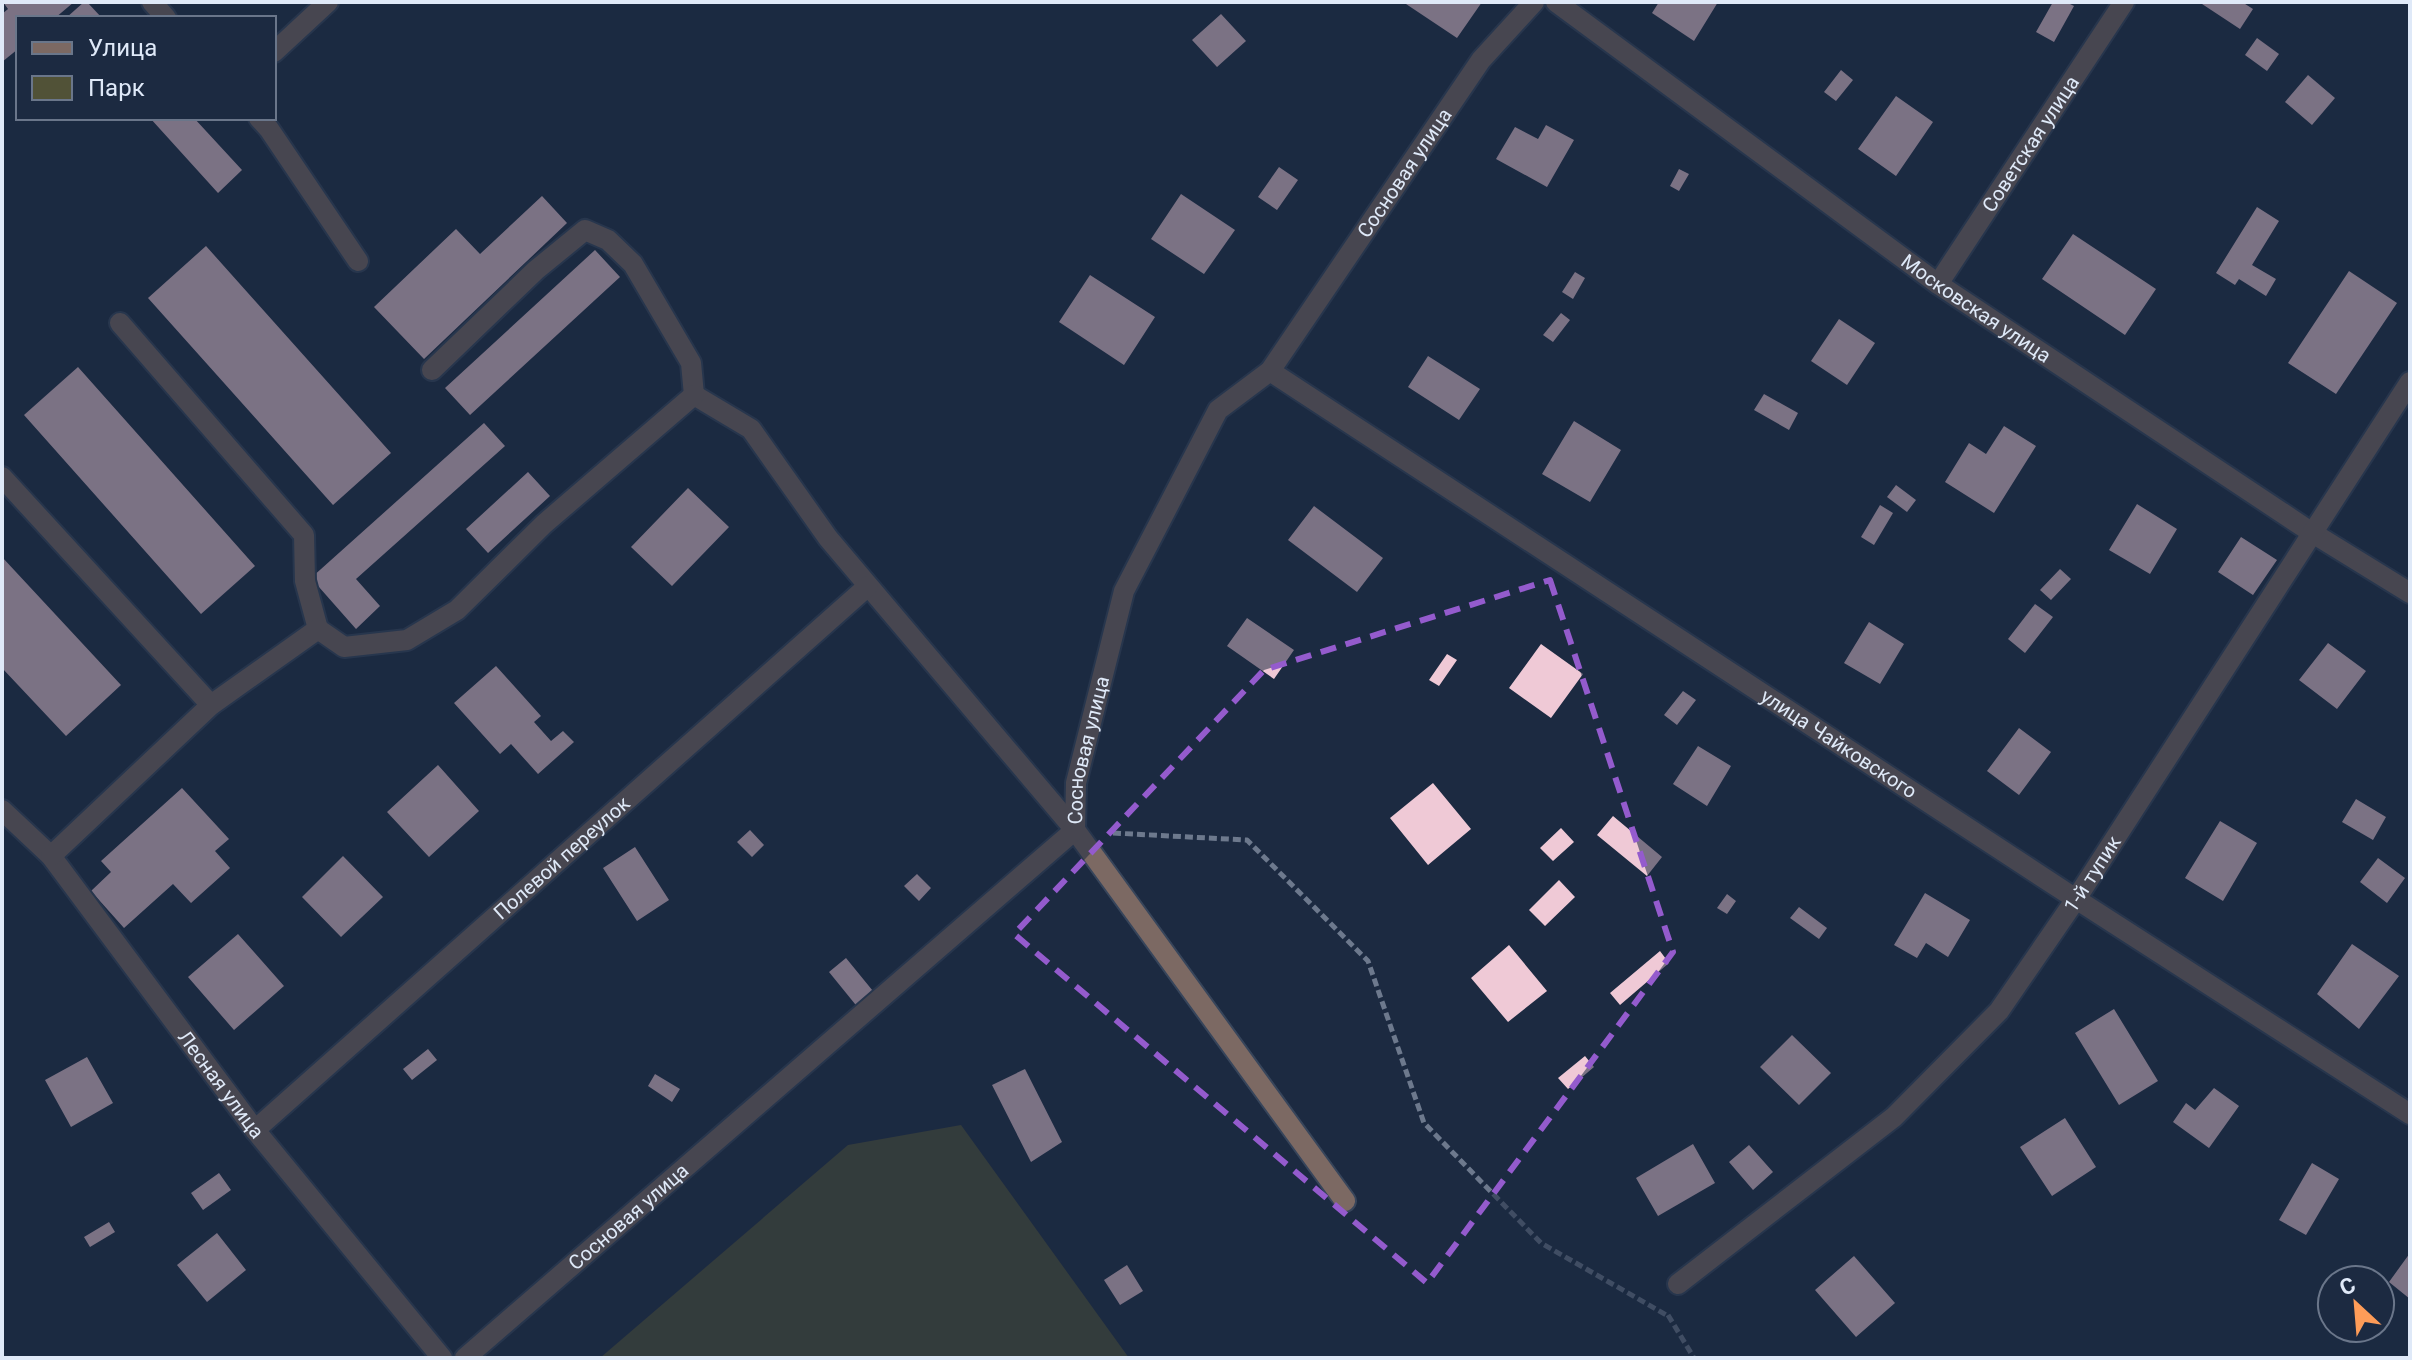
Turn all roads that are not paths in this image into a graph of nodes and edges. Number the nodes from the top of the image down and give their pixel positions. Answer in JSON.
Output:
{"nodes":[{"id":1,"x":328,"y":2,"type":"edge"},
{"id":2,"x":1534,"y":2,"type":"edge"},
{"id":3,"x":1556,"y":2,"type":"edge"},
{"id":4,"x":2124,"y":2,"type":"edge"},
{"id":5,"x":276,"y":50,"type":"edge"},
{"id":6,"x":261,"y":120,"type":"edge"},
{"id":7,"x":358,"y":261,"type":"dead end"},
{"id":8,"x":1938,"y":284,"type":"junction"},
{"id":9,"x":120,"y":323,"type":"dead end"},
{"id":10,"x":432,"y":370,"type":"dead end"},
{"id":11,"x":1270,"y":371,"type":"junction"},
{"id":12,"x":2410,"y":382,"type":"edge"},
{"id":13,"x":694,"y":395,"type":"junction"},
{"id":14,"x":2,"y":477,"type":"edge"},
{"id":15,"x":2311,"y":532,"type":"junction"},
{"id":16,"x":868,"y":586,"type":"junction"},
{"id":17,"x":2410,"y":593,"type":"edge"},
{"id":18,"x":318,"y":629,"type":"junction"},
{"id":19,"x":211,"y":705,"type":"junction"},
{"id":20,"x":2,"y":810,"type":"edge"},
{"id":21,"x":1075,"y":830,"type":"junction"},
{"id":22,"x":51,"y":856,"type":"junction"},
{"id":23,"x":2076,"y":899,"type":"junction"},
{"id":24,"x":2410,"y":1114,"type":"edge"},
{"id":25,"x":255,"y":1130,"type":"junction"},
{"id":26,"x":1345,"y":1201,"type":"dead end"},
{"id":27,"x":1678,"y":1284,"type":"road end"},
{"id":28,"x":442,"y":1358,"type":"edge"},
{"id":29,"x":465,"y":1358,"type":"edge"}],
"edges":[{"from":1,"to":5,"type":"street"},
{"from":2,"to":11,"type":"street","name":"Сосновая улица"},
{"from":3,"to":8,"type":"street","name":"Московская улица"},
{"from":4,"to":8,"type":"street","name":"Советская улица"},
{"from":6,"to":7,"type":"street"},
{"from":8,"to":15,"type":"street","name":"Московская улица"},
{"from":9,"to":18,"type":"street"},
{"from":10,"to":13,"type":"street"},
{"from":11,"to":21,"type":"street","name":"Сосновая улица"},
{"from":11,"to":23,"type":"street","name":"улица Чайковского"},
{"from":12,"to":15,"type":"street","name":"1-й тупик"},
{"from":13,"to":16,"type":"street"},
{"from":13,"to":18,"type":"street"},
{"from":14,"to":19,"type":"street"},
{"from":15,"to":17,"type":"street","name":"Московская улица"},
{"from":15,"to":23,"type":"street","name":"1-й тупик"},
{"from":16,"to":21,"type":"street"},
{"from":16,"to":25,"type":"street","name":"Полевой переулок"},
{"from":18,"to":19,"type":"street"},
{"from":19,"to":22,"type":"street"},
{"from":20,"to":22,"type":"street","name":"Лесная улица"},
{"from":21,"to":26,"type":"street"},
{"from":21,"to":29,"type":"street","name":"Сосновая улица"},
{"from":22,"to":25,"type":"street","name":"Лесная улица"},
{"from":23,"to":24,"type":"street","name":"улица Чайковского"},
{"from":23,"to":27,"type":"street","name":"1-й тупик"},
{"from":25,"to":28,"type":"street","name":"Лесная улица"}]}
